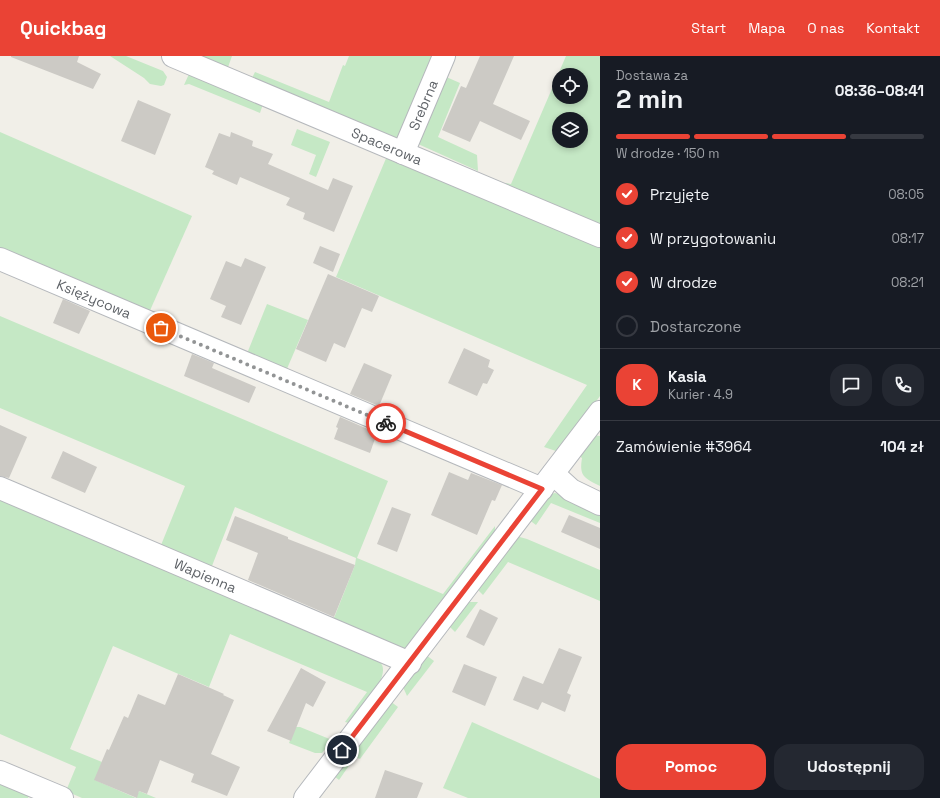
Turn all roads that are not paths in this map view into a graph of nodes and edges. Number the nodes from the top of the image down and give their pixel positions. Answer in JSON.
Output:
{"nodes":[{"id":1,"x":173,"y":56,"type":"edge"},
{"id":2,"x":444,"y":56,"type":"edge"},
{"id":3,"x":403,"y":153,"type":"junction"},
{"id":4,"x":600,"y":236,"type":"edge"},
{"id":5,"x":0,"y":260,"type":"edge"},
{"id":6,"x":600,"y":412,"type":"edge"},
{"id":7,"x":547,"y":482,"type":"junction"},
{"id":8,"x":0,"y":488,"type":"edge"},
{"id":9,"x":600,"y":504,"type":"edge"},
{"id":10,"x":410,"y":663,"type":"junction"},
{"id":11,"x":0,"y":772,"type":"edge"},
{"id":12,"x":62,"y":798,"type":"edge"},
{"id":13,"x":305,"y":798,"type":"edge"}],
"edges":[{"from":1,"to":3,"type":"street","name":"Spacerowa"},
{"from":2,"to":3,"type":"street","name":"Srebrna"},
{"from":3,"to":4,"type":"street","name":"Spacerowa"},
{"from":5,"to":7,"type":"street","name":"Księżycowa"},
{"from":6,"to":7,"type":"street"},
{"from":7,"to":9,"type":"street","name":"Księżycowa"},
{"from":7,"to":10,"type":"street"},
{"from":8,"to":10,"type":"street","name":"Wapienna"},
{"from":10,"to":13,"type":"street"},
{"from":11,"to":12,"type":"street"}]}
